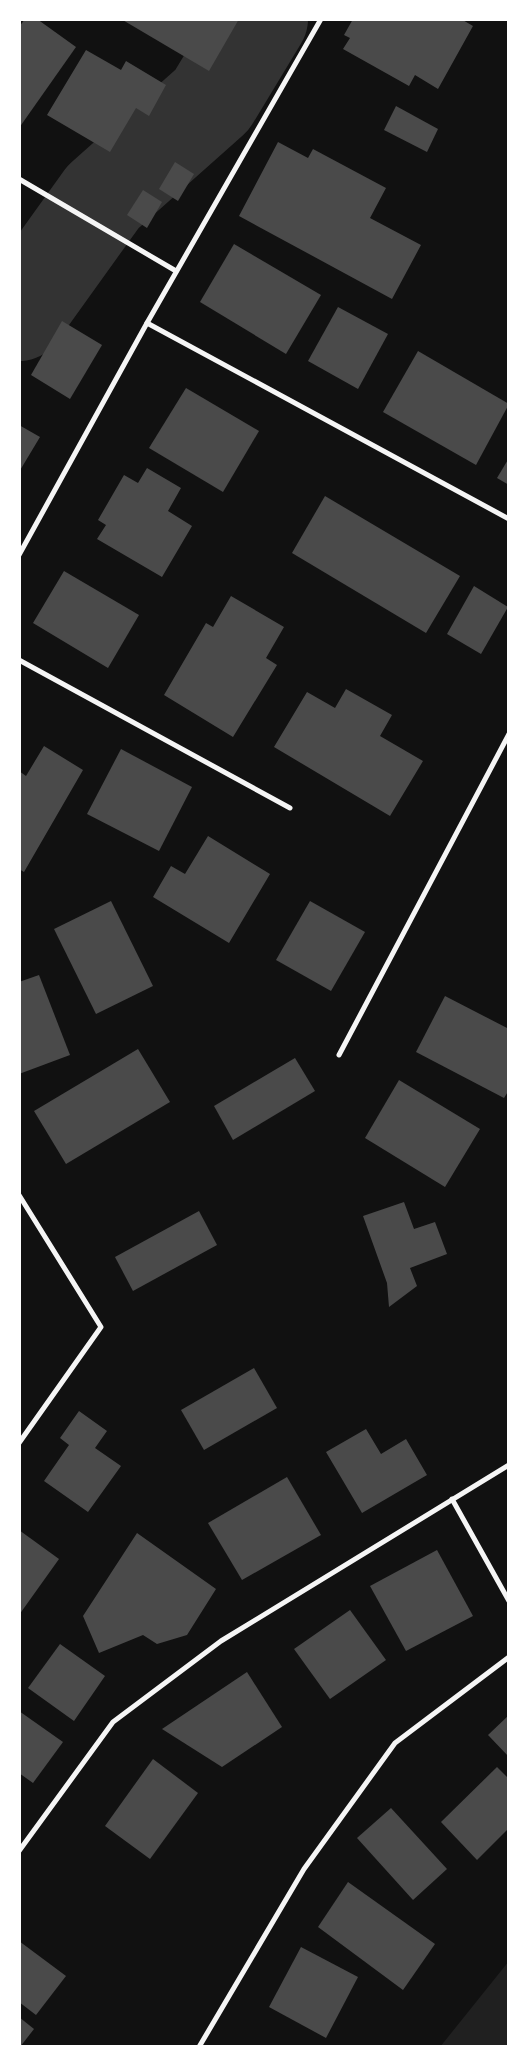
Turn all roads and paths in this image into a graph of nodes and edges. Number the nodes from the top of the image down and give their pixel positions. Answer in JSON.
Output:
{"nodes":[{"id":1,"x":321,"y":19,"type":"edge"},
{"id":2,"x":19,"y":178,"type":"edge"},
{"id":3,"x":176,"y":271,"type":"junction"},
{"id":4,"x":147,"y":323,"type":"junction"},
{"id":5,"x":509,"y":519,"type":"edge"},
{"id":6,"x":20,"y":553,"type":"edge"},
{"id":7,"x":19,"y":660,"type":"edge"},
{"id":8,"x":509,"y":734,"type":"edge"},
{"id":9,"x":290,"y":808,"type":"dead end"},
{"id":10,"x":339,"y":1055,"type":"dead end"},
{"id":11,"x":19,"y":1195,"type":"edge"},
{"id":12,"x":19,"y":1443,"type":"edge"},
{"id":13,"x":509,"y":1465,"type":"edge"},
{"id":14,"x":452,"y":1499,"type":"junction"},
{"id":15,"x":509,"y":1601,"type":"edge"},
{"id":16,"x":509,"y":1657,"type":"edge"},
{"id":17,"x":19,"y":1852,"type":"edge"},
{"id":18,"x":199,"y":2047,"type":"edge"}],
"edges":[{"from":1,"to":3,"type":"lane"},
{"from":2,"to":3,"type":"lane"},
{"from":3,"to":4,"type":"lane"},
{"from":4,"to":5,"type":"lane"},
{"from":4,"to":6,"type":"lane"},
{"from":7,"to":9,"type":"lane"},
{"from":8,"to":10,"type":"lane"},
{"from":11,"to":12,"type":"lane"},
{"from":13,"to":14,"type":"lane"},
{"from":14,"to":15,"type":"lane"},
{"from":14,"to":17,"type":"lane"},
{"from":16,"to":18,"type":"lane"}]}
